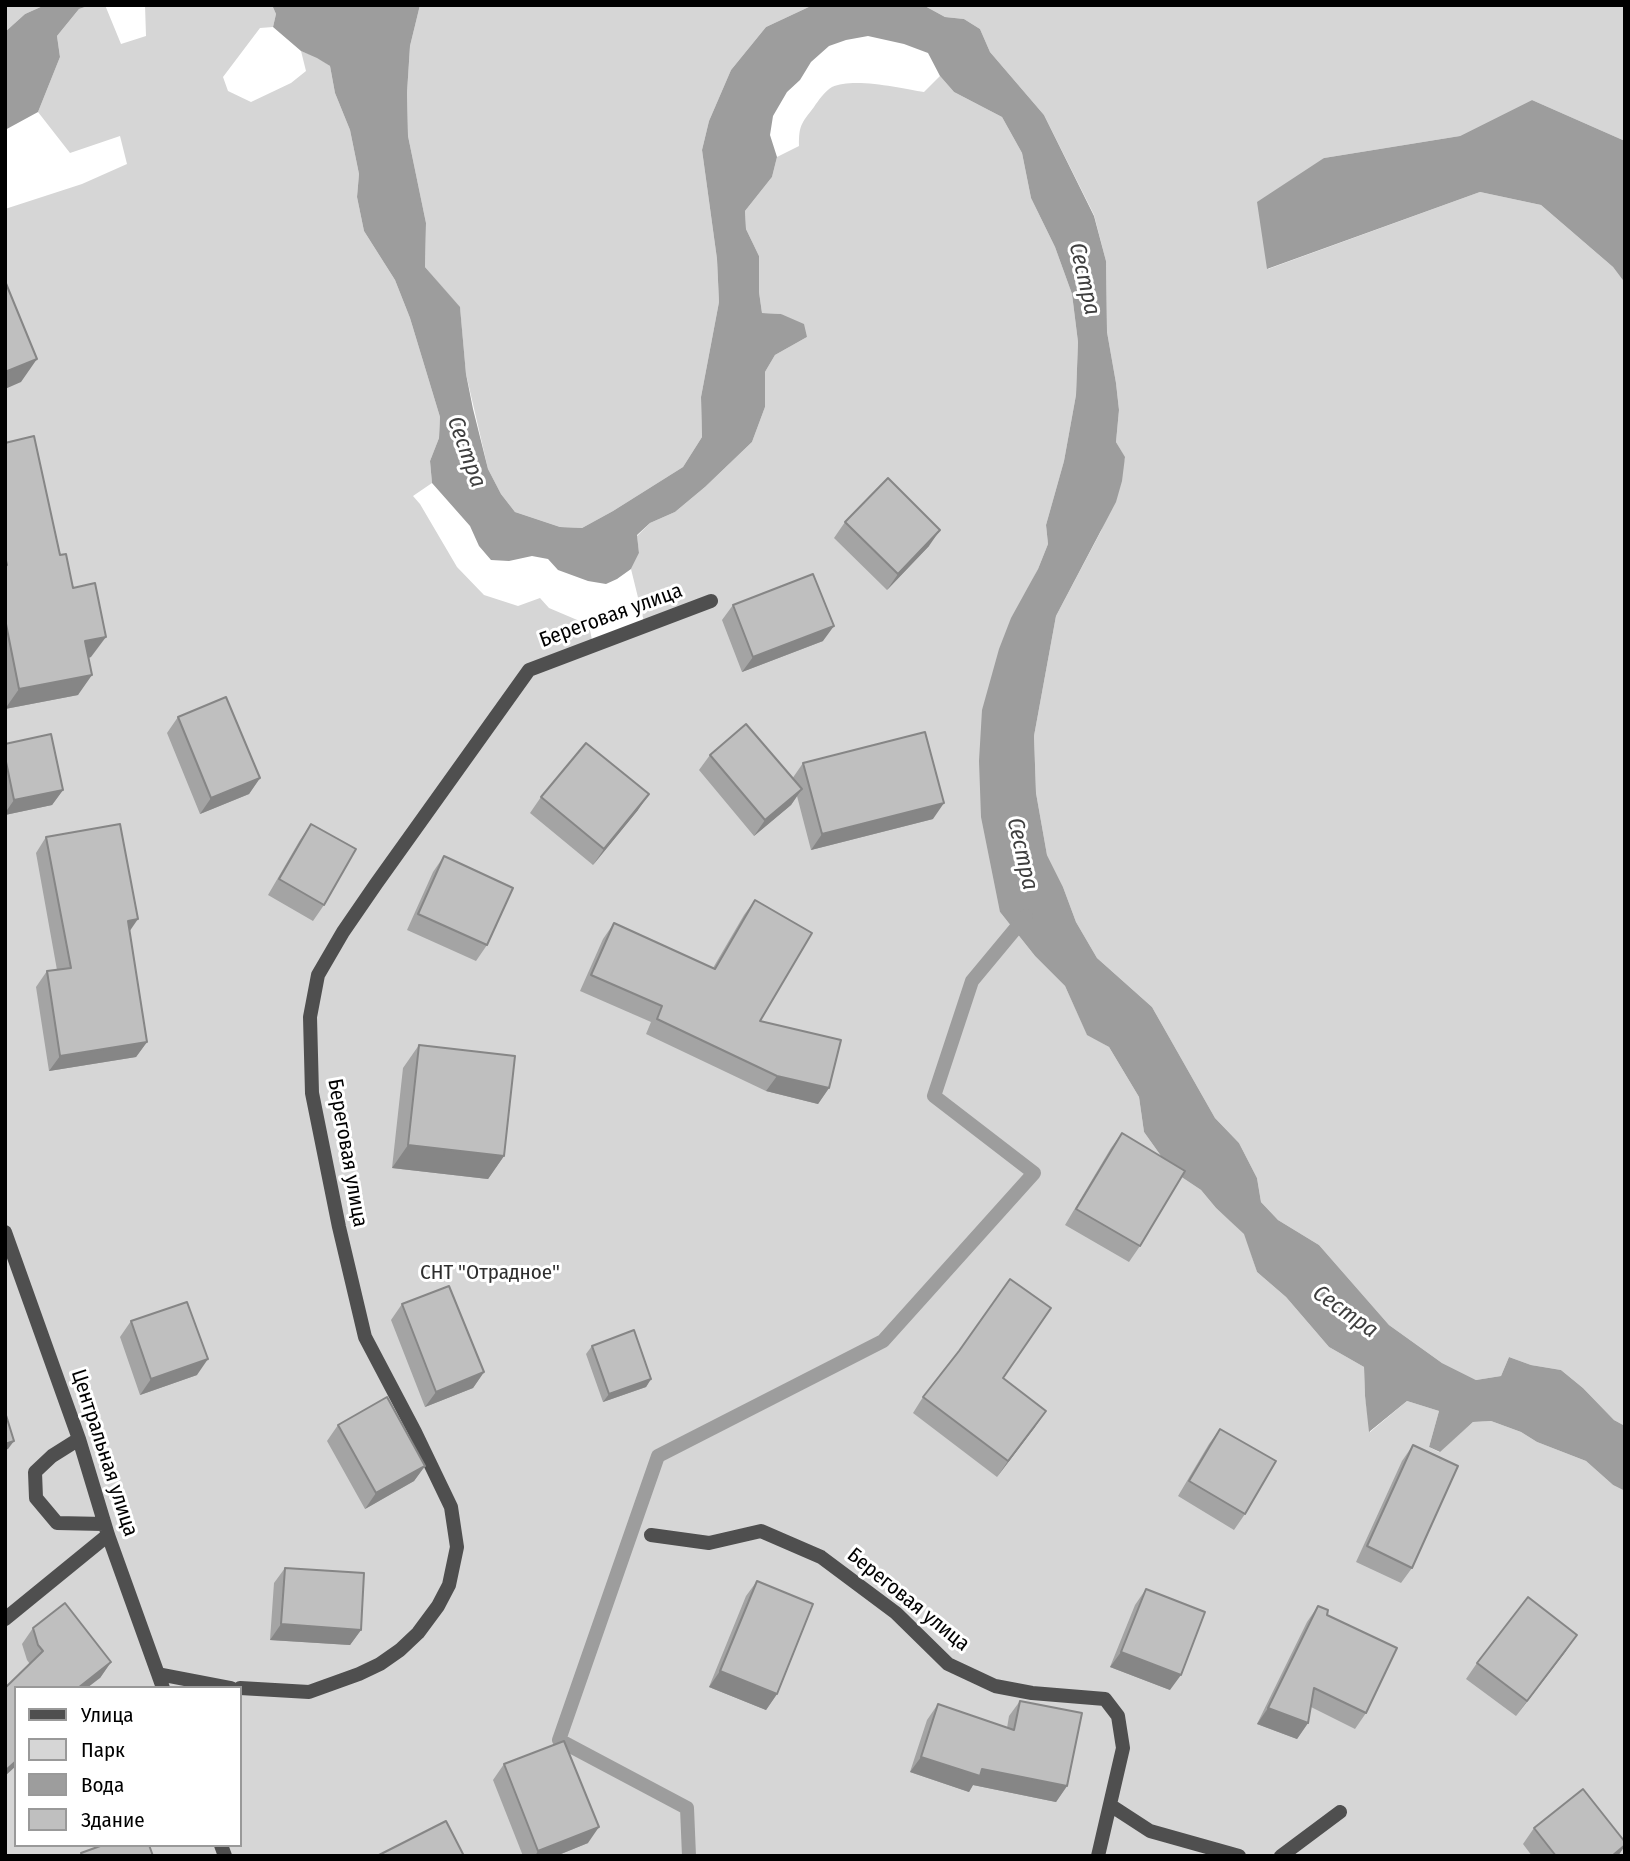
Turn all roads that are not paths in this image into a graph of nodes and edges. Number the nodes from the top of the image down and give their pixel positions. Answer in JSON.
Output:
{"nodes":[{"id":1,"x":711,"y":601,"type":"dead end"},
{"id":2,"x":5,"y":1232,"type":"edge"},
{"id":3,"x":79,"y":1440,"type":"junction"},
{"id":4,"x":106,"y":1530,"type":"junction"},
{"id":5,"x":652,"y":1535,"type":"dead end"},
{"id":6,"x":5,"y":1619,"type":"edge"},
{"id":7,"x":161,"y":1681,"type":"edge"},
{"id":8,"x":211,"y":1686,"type":"edge"},
{"id":9,"x":242,"y":1688,"type":"edge"},
{"id":10,"x":1110,"y":1805,"type":"junction"},
{"id":11,"x":1340,"y":1812,"type":"dead end"},
{"id":12,"x":1098,"y":1856,"type":"edge"},
{"id":13,"x":1239,"y":1856,"type":"edge"},
{"id":14,"x":1280,"y":1856,"type":"edge"}],
"edges":[{"from":1,"to":9,"type":"street","name":"Береговая улица"},
{"from":2,"to":3,"type":"street","name":"Центральная улица"},
{"from":3,"to":4,"type":"street","name":"Центральная улица"},
{"from":3,"to":4,"type":"street"},
{"from":4,"to":6,"type":"street"},
{"from":4,"to":7,"type":"street","name":"Центральная улица"},
{"from":5,"to":10,"type":"street","name":"Береговая улица"},
{"from":7,"to":8,"type":"street"},
{"from":10,"to":12,"type":"street","name":"Береговая улица"},
{"from":10,"to":13,"type":"street"},
{"from":11,"to":14,"type":"street"}]}
